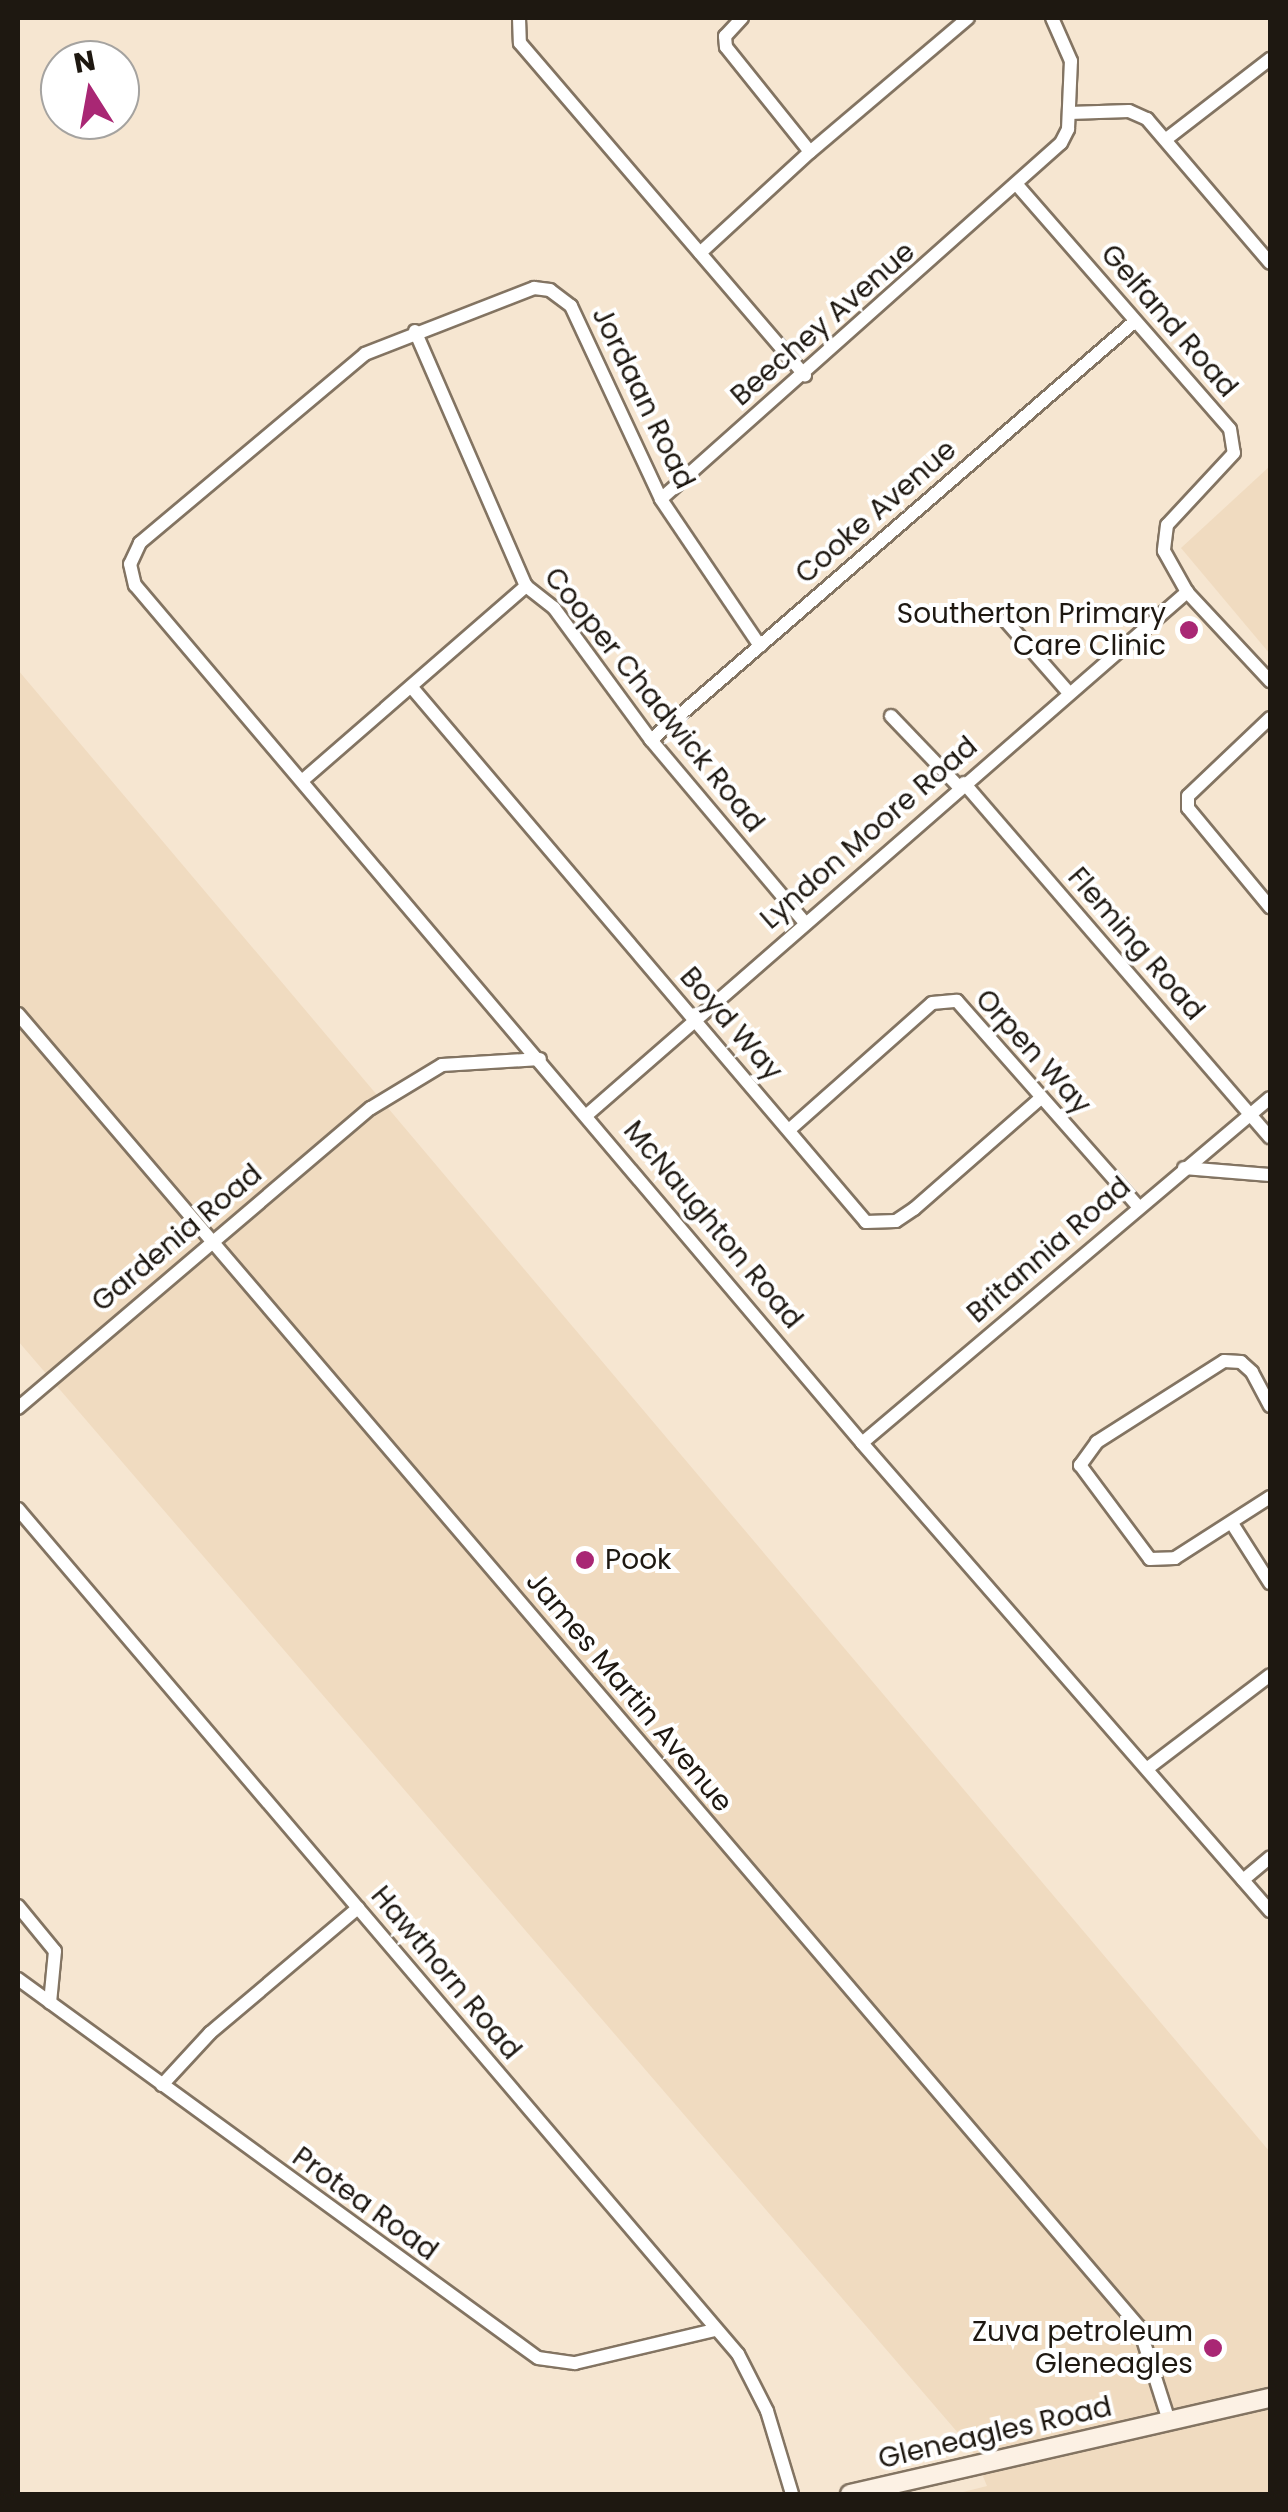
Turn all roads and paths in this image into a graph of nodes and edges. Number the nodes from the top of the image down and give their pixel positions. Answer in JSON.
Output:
{"nodes":[{"id":1,"x":519,"y":18,"type":"edge"},
{"id":2,"x":742,"y":18,"type":"edge"},
{"id":3,"x":968,"y":18,"type":"edge"},
{"id":4,"x":1052,"y":18,"type":"edge"},
{"id":5,"x":1270,"y":58,"type":"edge"},
{"id":6,"x":1069,"y":113,"type":"junction"},
{"id":7,"x":1169,"y":138,"type":"junction"},
{"id":8,"x":810,"y":152,"type":"junction"},
{"id":9,"x":1018,"y":186,"type":"junction"},
{"id":10,"x":700,"y":253,"type":"junction"},
{"id":11,"x":1270,"y":263,"type":"edge"},
{"id":12,"x":1134,"y":322,"type":"junction"},
{"id":13,"x":415,"y":331,"type":"junction"},
{"id":14,"x":805,"y":376,"type":"junction"},
{"id":15,"x":661,"y":498,"type":"junction"},
{"id":16,"x":526,"y":586,"type":"junction"},
{"id":17,"x":1186,"y":592,"type":"junction"},
{"id":18,"x":1006,"y":621,"type":"dead end"},
{"id":19,"x":760,"y":646,"type":"junction"},
{"id":20,"x":1270,"y":681,"type":"edge"},
{"id":21,"x":414,"y":690,"type":"junction"},
{"id":22,"x":1069,"y":693,"type":"junction"},
{"id":23,"x":892,"y":716,"type":"dead end"},
{"id":24,"x":1270,"y":718,"type":"edge"},
{"id":25,"x":651,"y":740,"type":"junction"},
{"id":26,"x":303,"y":780,"type":"junction"},
{"id":27,"x":962,"y":785,"type":"junction"},
{"id":28,"x":1270,"y":908,"type":"edge"},
{"id":29,"x":804,"y":922,"type":"junction"},
{"id":30,"x":18,"y":1014,"type":"edge"},
{"id":31,"x":694,"y":1020,"type":"junction"},
{"id":32,"x":540,"y":1058,"type":"junction"},
{"id":33,"x":1041,"y":1098,"type":"junction"},
{"id":34,"x":1270,"y":1098,"type":"edge"},
{"id":35,"x":588,"y":1114,"type":"junction"},
{"id":36,"x":1251,"y":1115,"type":"junction"},
{"id":37,"x":789,"y":1130,"type":"junction"},
{"id":38,"x":1270,"y":1136,"type":"edge"},
{"id":39,"x":1184,"y":1168,"type":"junction"},
{"id":40,"x":1270,"y":1175,"type":"edge"},
{"id":41,"x":1138,"y":1206,"type":"junction"},
{"id":42,"x":212,"y":1241,"type":"junction"},
{"id":43,"x":1270,"y":1406,"type":"edge"},
{"id":44,"x":18,"y":1408,"type":"edge"},
{"id":45,"x":862,"y":1443,"type":"junction"},
{"id":46,"x":1270,"y":1498,"type":"edge"},
{"id":47,"x":18,"y":1509,"type":"edge"},
{"id":48,"x":1232,"y":1525,"type":"junction"},
{"id":49,"x":1270,"y":1583,"type":"edge"},
{"id":50,"x":1270,"y":1675,"type":"edge"},
{"id":51,"x":1148,"y":1768,"type":"junction"},
{"id":52,"x":1270,"y":1857,"type":"edge"},
{"id":53,"x":1244,"y":1880,"type":"junction"},
{"id":54,"x":18,"y":1906,"type":"edge"},
{"id":55,"x":358,"y":1908,"type":"junction"},
{"id":56,"x":1270,"y":1912,"type":"edge"},
{"id":57,"x":18,"y":1980,"type":"edge"},
{"id":58,"x":50,"y":2003,"type":"junction"},
{"id":59,"x":162,"y":2084,"type":"junction"},
{"id":60,"x":714,"y":2330,"type":"junction"},
{"id":61,"x":1270,"y":2398,"type":"edge"},
{"id":62,"x":1169,"y":2422,"type":"junction"},
{"id":63,"x":792,"y":2494,"type":"edge"},
{"id":64,"x":850,"y":2494,"type":"edge"}],
"edges":[{"from":1,"to":10,"type":"street"},
{"from":2,"to":8,"type":"street"},
{"from":3,"to":8,"type":"street"},
{"from":4,"to":6,"type":"street"},
{"from":5,"to":7,"type":"street"},
{"from":6,"to":7,"type":"street"},
{"from":6,"to":9,"type":"street","name":"Beechey Avenue"},
{"from":7,"to":11,"type":"street"},
{"from":8,"to":10,"type":"street"},
{"from":9,"to":12,"type":"street","name":"Gelfand Road"},
{"from":9,"to":14,"type":"street","name":"Beechey Avenue"},
{"from":10,"to":14,"type":"street"},
{"from":12,"to":17,"type":"street","name":"Gelfand Road"},
{"from":12,"to":19,"type":"street","name":"Cooke Avenue"},
{"from":13,"to":15,"type":"street","name":"Jordaan Road"},
{"from":13,"to":16,"type":"street","name":"Cooper Chadwick Road"},
{"from":13,"to":26,"type":"street","name":"McNaughton Road"},
{"from":14,"to":15,"type":"street","name":"Beechey Avenue"},
{"from":15,"to":19,"type":"street","name":"Jordaan Road"},
{"from":16,"to":21,"type":"street"},
{"from":16,"to":25,"type":"street","name":"Cooper Chadwick Road"},
{"from":17,"to":20,"type":"street","name":"Gelfand Road"},
{"from":17,"to":22,"type":"street","name":"Lyndon Moore Road"},
{"from":18,"to":22,"type":"street"},
{"from":19,"to":25,"type":"street","name":"Cooke Avenue"},
{"from":21,"to":26,"type":"street"},
{"from":21,"to":31,"type":"street","name":"Boyd Way"},
{"from":22,"to":27,"type":"street","name":"Lyndon Moore Road"},
{"from":23,"to":27,"type":"street","name":"Fleming Road"},
{"from":24,"to":28,"type":"street"},
{"from":25,"to":29,"type":"street","name":"Cooper Chadwick Road"},
{"from":26,"to":32,"type":"street","name":"McNaughton Road"},
{"from":27,"to":29,"type":"street","name":"Lyndon Moore Road"},
{"from":27,"to":36,"type":"street","name":"Fleming Road"},
{"from":29,"to":31,"type":"street","name":"Lyndon Moore Road"},
{"from":30,"to":42,"type":"street","name":"James Martin Avenue"},
{"from":31,"to":35,"type":"street","name":"Lyndon Moore Road"},
{"from":31,"to":37,"type":"street","name":"Boyd Way"},
{"from":32,"to":35,"type":"street","name":"McNaughton Road"},
{"from":32,"to":42,"type":"street","name":"Gardenia Road"},
{"from":33,"to":37,"type":"street","name":"Boyd Way"},
{"from":33,"to":37,"type":"street","name":"Orpen Way"},
{"from":33,"to":41,"type":"street","name":"Orpen Way"},
{"from":34,"to":36,"type":"street","name":"Britannia Road"},
{"from":35,"to":45,"type":"street","name":"McNaughton Road"},
{"from":36,"to":38,"type":"street","name":"Fleming Road"},
{"from":36,"to":39,"type":"street","name":"Britannia Road"},
{"from":39,"to":40,"type":"street"},
{"from":39,"to":41,"type":"street","name":"Britannia Road"},
{"from":41,"to":45,"type":"street","name":"Britannia Road"},
{"from":42,"to":44,"type":"street","name":"Gardenia Road"},
{"from":42,"to":62,"type":"street","name":"James Martin Avenue"},
{"from":43,"to":48,"type":"street"},
{"from":45,"to":51,"type":"street","name":"McNaughton Road"},
{"from":46,"to":48,"type":"street"},
{"from":47,"to":55,"type":"street","name":"Hawthorn Road"},
{"from":48,"to":49,"type":"street"},
{"from":50,"to":51,"type":"street"},
{"from":51,"to":53,"type":"street","name":"McNaughton Road"},
{"from":52,"to":53,"type":"street"},
{"from":53,"to":56,"type":"street","name":"McNaughton Road"},
{"from":54,"to":58,"type":"street"},
{"from":55,"to":59,"type":"street"},
{"from":55,"to":60,"type":"street","name":"Hawthorn Road"},
{"from":57,"to":58,"type":"street","name":"Protea Road"},
{"from":58,"to":59,"type":"street","name":"Protea Road"},
{"from":59,"to":60,"type":"street","name":"Protea Road"},
{"from":60,"to":63,"type":"street","name":"Hawthorn Road"},
{"from":61,"to":62,"type":"street","name":"Gleneagles Road"},
{"from":62,"to":64,"type":"street","name":"Gleneagles Road"}]}
